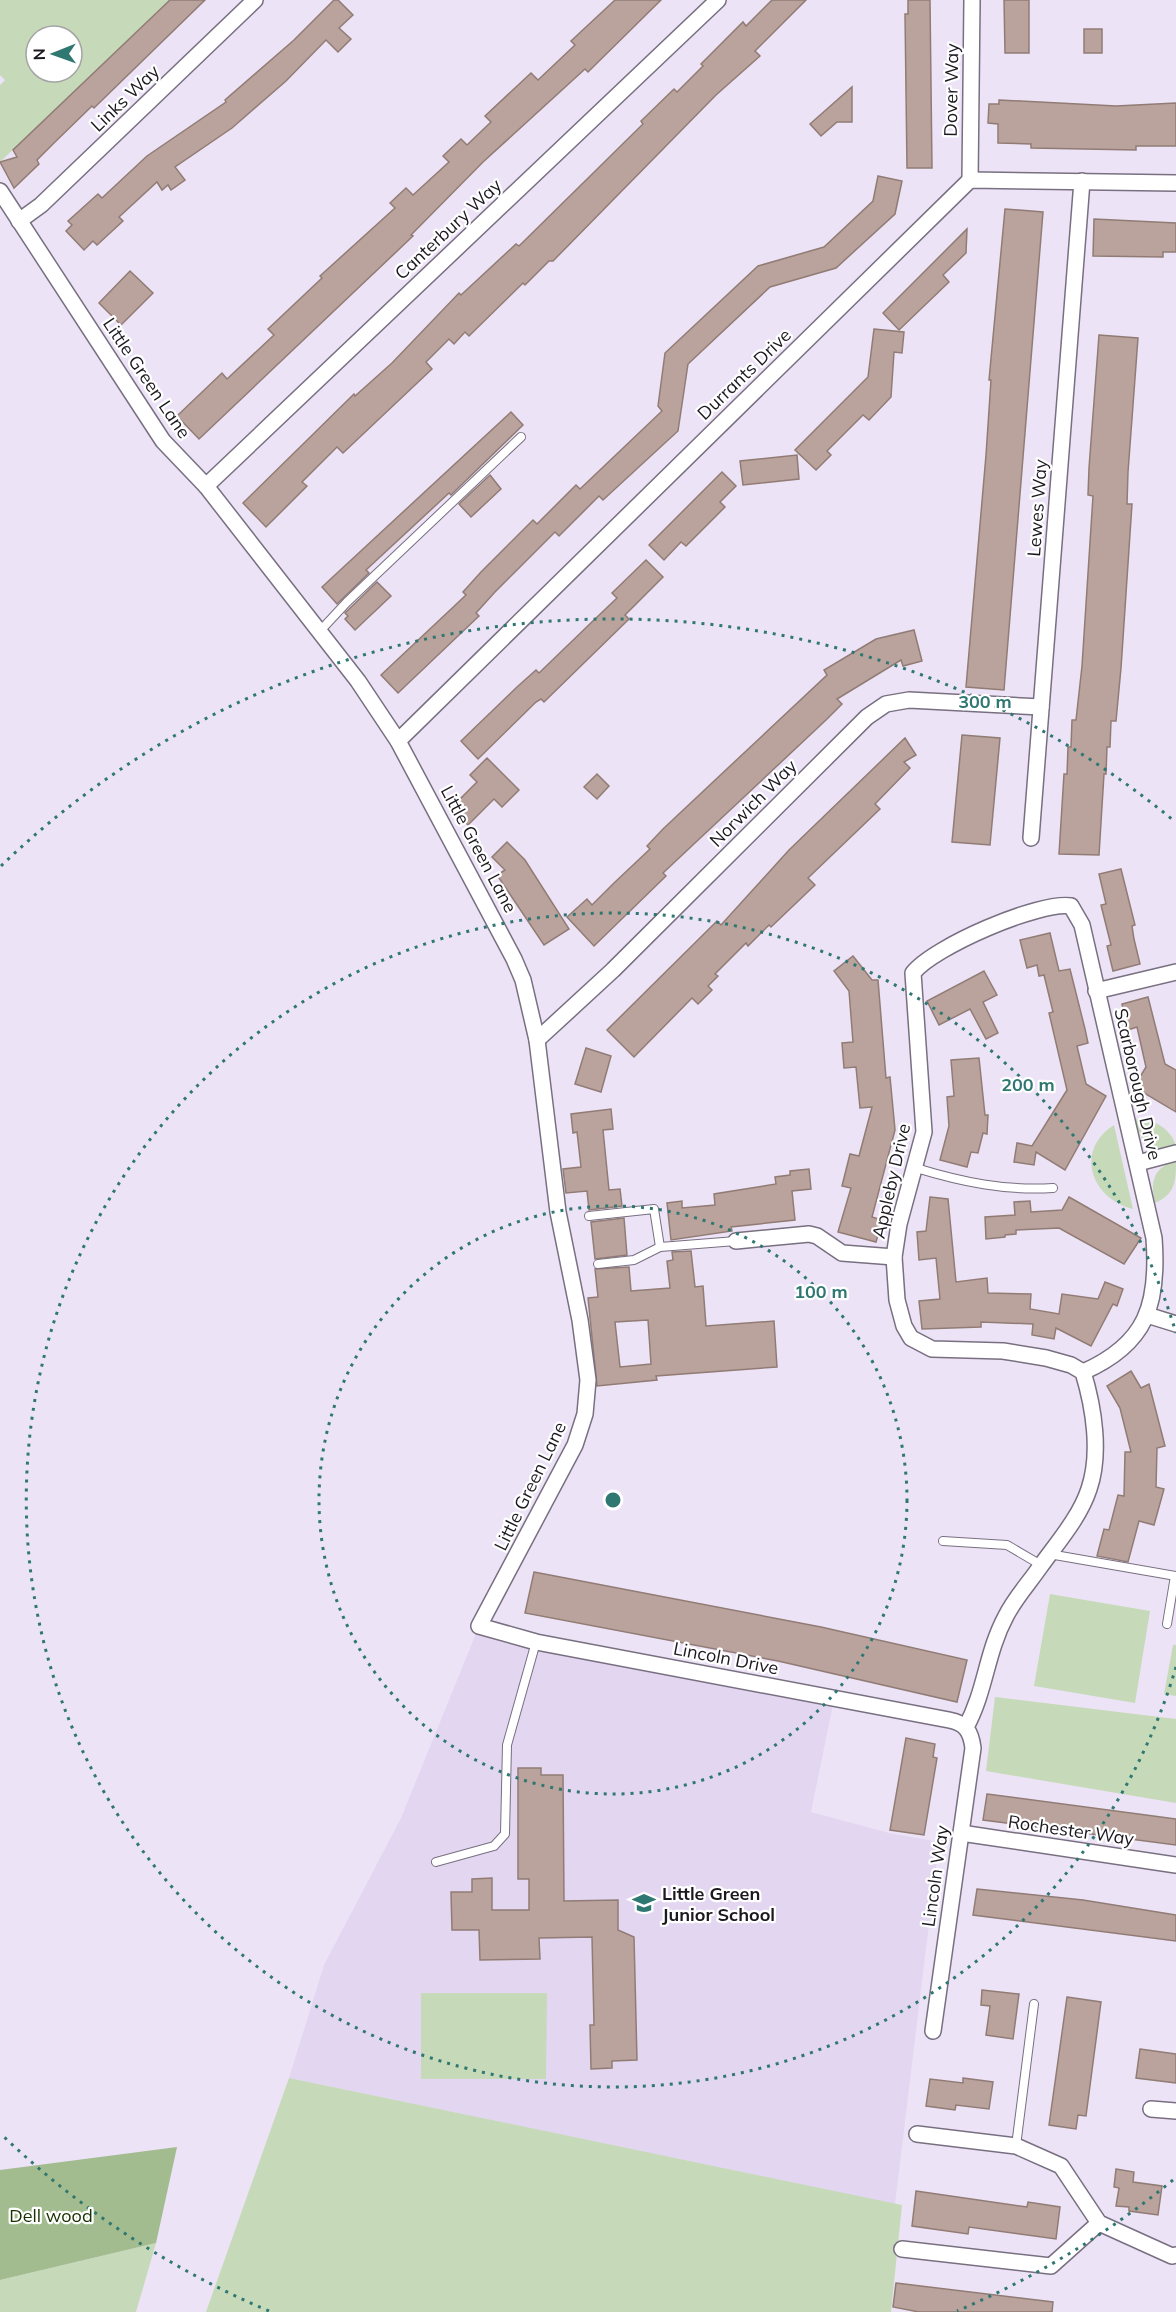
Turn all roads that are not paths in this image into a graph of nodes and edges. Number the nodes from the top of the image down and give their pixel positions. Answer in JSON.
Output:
{"nodes":[{"id":1,"x":255,"y":0,"type":"edge"},
{"id":2,"x":718,"y":0,"type":"edge"},
{"id":3,"x":972,"y":0,"type":"edge"},
{"id":4,"x":970,"y":180,"type":"junction"},
{"id":5,"x":1082,"y":181,"type":"junction"},
{"id":6,"x":1176,"y":183,"type":"edge"},
{"id":7,"x":0,"y":191,"type":"edge"},
{"id":8,"x":19,"y":221,"type":"junction"},
{"id":9,"x":521,"y":437,"type":"dead end"},
{"id":10,"x":206,"y":486,"type":"junction"},
{"id":11,"x":320,"y":632,"type":"junction"},
{"id":12,"x":1041,"y":707,"type":"junction"},
{"id":13,"x":398,"y":741,"type":"junction"},
{"id":14,"x":1031,"y":838,"type":"dead end"},
{"id":15,"x":981,"y":932,"type":"joint"},
{"id":16,"x":1176,"y":972,"type":"edge"},
{"id":17,"x":1096,"y":991,"type":"junction"},
{"id":18,"x":537,"y":1040,"type":"junction"},
{"id":19,"x":1176,"y":1153,"type":"edge"},
{"id":20,"x":1138,"y":1163,"type":"junction"},
{"id":21,"x":916,"y":1168,"type":"junction"},
{"id":22,"x":1053,"y":1188,"type":"dead end"},
{"id":23,"x":589,"y":1216,"type":"dead end"},
{"id":24,"x":736,"y":1240,"type":"joint"},
{"id":25,"x":660,"y":1247,"type":"junction"},
{"id":26,"x":894,"y":1257,"type":"junction"},
{"id":27,"x":598,"y":1264,"type":"dead end"},
{"id":28,"x":1148,"y":1316,"type":"junction"},
{"id":29,"x":1176,"y":1324,"type":"edge"},
{"id":30,"x":1083,"y":1372,"type":"junction"},
{"id":31,"x":943,"y":1541,"type":"dead end"},
{"id":32,"x":1045,"y":1560,"type":"junction"},
{"id":33,"x":1176,"y":1576,"type":"edge"},
{"id":34,"x":1167,"y":1624,"type":"dead end"},
{"id":35,"x":479,"y":1626,"type":"joint"},
{"id":36,"x":536,"y":1642,"type":"junction"},
{"id":37,"x":966,"y":1727,"type":"junction"},
{"id":38,"x":960,"y":1833,"type":"junction"},
{"id":39,"x":436,"y":1862,"type":"dead end"},
{"id":40,"x":1176,"y":1865,"type":"edge"},
{"id":41,"x":1034,"y":2004,"type":"dead end"},
{"id":42,"x":933,"y":2031,"type":"dead end"},
{"id":43,"x":1151,"y":2109,"type":"dead end"},
{"id":44,"x":1176,"y":2111,"type":"edge"},
{"id":45,"x":917,"y":2134,"type":"dead end"},
{"id":46,"x":1016,"y":2146,"type":"junction"},
{"id":47,"x":1099,"y":2223,"type":"junction"},
{"id":48,"x":902,"y":2249,"type":"dead end"},
{"id":49,"x":1176,"y":2255,"type":"edge"}],
"edges":[{"from":1,"to":8,"type":"street","name":"Links Way"},
{"from":2,"to":10,"type":"street","name":"Canterbury Way"},
{"from":3,"to":4,"type":"street","name":"Dover Way"},
{"from":4,"to":5,"type":"street"},
{"from":4,"to":13,"type":"street","name":"Durrants Drive"},
{"from":5,"to":6,"type":"street"},
{"from":5,"to":12,"type":"street","name":"Lewes Way"},
{"from":7,"to":8,"type":"street","name":"Little Green Lane"},
{"from":8,"to":10,"type":"street","name":"Little Green Lane"},
{"from":9,"to":11,"type":"lane"},
{"from":10,"to":11,"type":"street","name":"Little Green Lane"},
{"from":11,"to":13,"type":"street","name":"Little Green Lane"},
{"from":12,"to":14,"type":"street","name":"Lewes Way"},
{"from":12,"to":18,"type":"street","name":"Norwich Way"},
{"from":13,"to":18,"type":"street","name":"Little Green Lane"},
{"from":15,"to":17,"type":"street","name":"Scarborough Drive"},
{"from":15,"to":21,"type":"street","name":"Appleby Drive"},
{"from":16,"to":17,"type":"street"},
{"from":17,"to":20,"type":"street","name":"Scarborough Drive"},
{"from":18,"to":35,"type":"street","name":"Little Green Lane"},
{"from":19,"to":20,"type":"street"},
{"from":20,"to":28,"type":"street","name":"Scarborough Drive"},
{"from":21,"to":22,"type":"lane"},
{"from":21,"to":26,"type":"street","name":"Appleby Drive"},
{"from":23,"to":25,"type":"lane"},
{"from":24,"to":25,"type":"lane"},
{"from":24,"to":26,"type":"street"},
{"from":25,"to":27,"type":"lane"},
{"from":26,"to":30,"type":"street","name":"Appleby Drive"},
{"from":28,"to":29,"type":"street"},
{"from":28,"to":30,"type":"street","name":"Scarborough Drive"},
{"from":30,"to":32,"type":"street"},
{"from":31,"to":32,"type":"lane"},
{"from":32,"to":33,"type":"lane"},
{"from":32,"to":37,"type":"street"},
{"from":33,"to":34,"type":"lane"},
{"from":35,"to":36,"type":"street","name":"Lincoln Drive"},
{"from":36,"to":37,"type":"street","name":"Lincoln Drive"},
{"from":36,"to":39,"type":"lane"},
{"from":37,"to":38,"type":"street","name":"Lincoln Way"},
{"from":38,"to":40,"type":"street","name":"Rochester Way"},
{"from":38,"to":42,"type":"street","name":"Lincoln Way"},
{"from":41,"to":46,"type":"lane"},
{"from":43,"to":44,"type":"street"},
{"from":45,"to":46,"type":"street"},
{"from":46,"to":47,"type":"street"},
{"from":47,"to":48,"type":"street"},
{"from":47,"to":49,"type":"street"}]}
